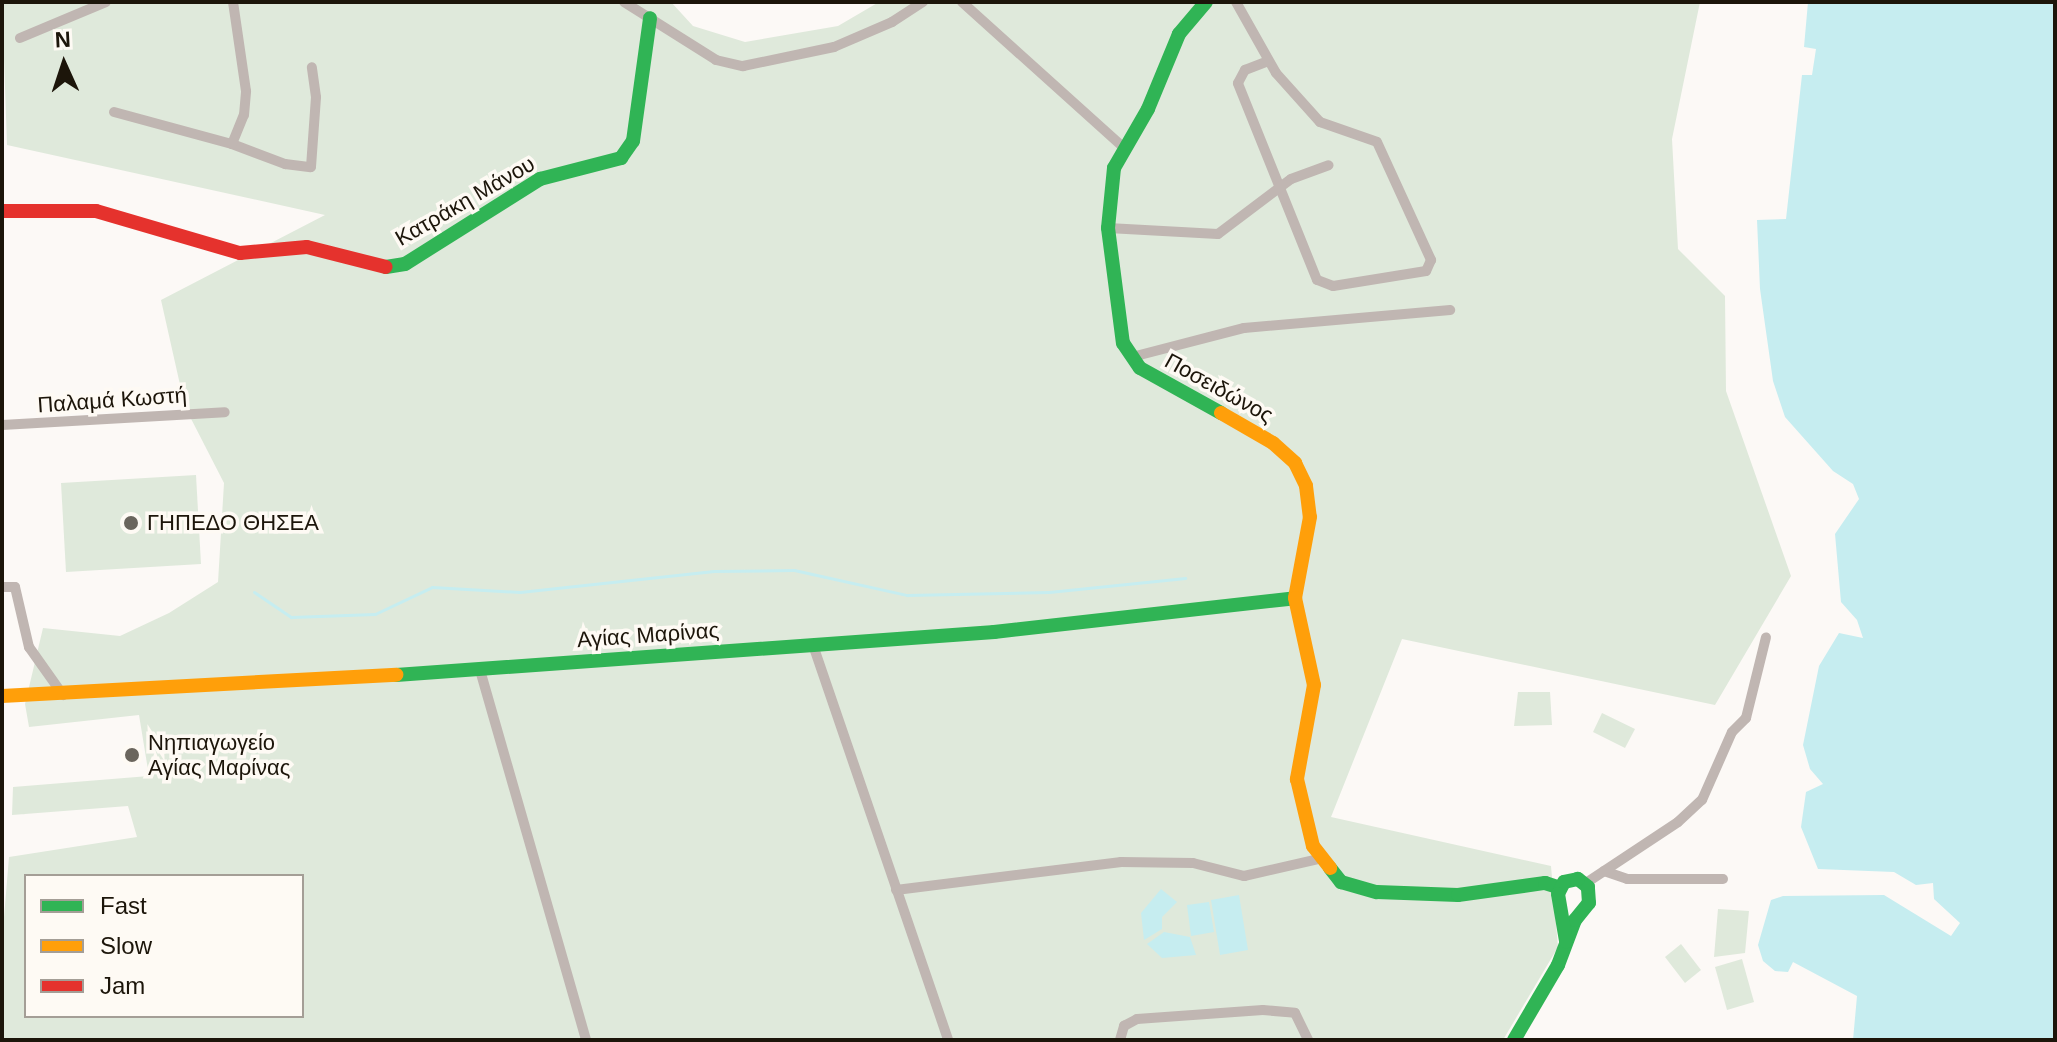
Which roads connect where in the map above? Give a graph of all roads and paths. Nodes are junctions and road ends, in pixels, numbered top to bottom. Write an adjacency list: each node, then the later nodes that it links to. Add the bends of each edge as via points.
1 (106, 2): 9 (street)
2 (233, 2): 13 (street, via 246,91 244,115)
3 (624, 2): 8 (street)
4 (923, 2): 8 (street, via 834,47 743,66 716,60)
5 (962, 2): 14 (street)
6 (1206, 2): 14 (street, Ποσειδώνος, via 1179,34 1148,109)
7 (1236, 2): 10 (street)
8 (650, 18): 17 (street, Κατράκη Μάνου, via 633,141 621,158 540,179 405,264 377,269 317,248 240,253 96,211)
9 (20, 38)
10 (1268, 61): 16 (street, via 1245,70 1238,83); 16 (street, via 1320,122 1377,142 1430,267 1325,285 1312,273)
11 (312, 67): 13 (street, via 316,97 311,167 285,164)
12 (114, 112): 13 (street)
13 (232, 144)
14 (1124, 148): 18 (street, Ποσειδώνος, via 1109,192)
15 (1329, 165): 16 (street)
16 (1280, 187): 18 (street, via 1218,234)
17 (2, 211)
18 (1108, 228): 20 (street, Ποσειδώνος, via 1116,318)
19 (1450, 310): 20 (street, via 1244,328)
20 (1132, 357): 24 (street, Ποσειδώνος, via 1161,384 1240,423 1295,463 1310,508)
21 (225, 412): 22 (street, Παλαμά Κωστή)
22 (2, 425)
23 (2, 587): 28 (street, via 15,587 29,647)
24 (1295, 598): 26 (street, Αγίας Μαρίνας, via 994,632); 30 (street, Ποσειδώνος, via 1314,677 1297,779)
25 (1766, 637): 31 (street, via 1746,718 1732,732 1702,800)
26 (813, 645): 27 (street, Αγίας Μαρίνας); 35 (street)
27 (480, 670): 28 (street, Αγίας Μαρίνας); 39 (street)
28 (63, 695): 29 (street, Αγίας Μαρίνας)
29 (2, 696)
30 (1319, 859): 34 (street, via 1341,882 1377,892 1458,895 1545,883); 35 (street, via 1244,876 1193,863 1121,862)
31 (1604, 871): 32 (street, via 1627,879); 33 (street)
32 (1723, 879)
33 (1586, 883): 34 (street, via 1573,879); 37 (street, via 1591,897)
34 (1560, 888): 36 (street)
35 (896, 890): 40 (street)
36 (1560, 904): 37 (street); 38 (street)
37 (1580, 911): 38 (street)
38 (1566, 941): 43 (street, via 1558,965)
39 (586, 1040)
40 (948, 1040)
41 (1120, 1040): 42 (street, via 1124,1026 1137,1019 1263,1010 1295,1013)
42 (1308, 1040)
43 (1514, 1040)

